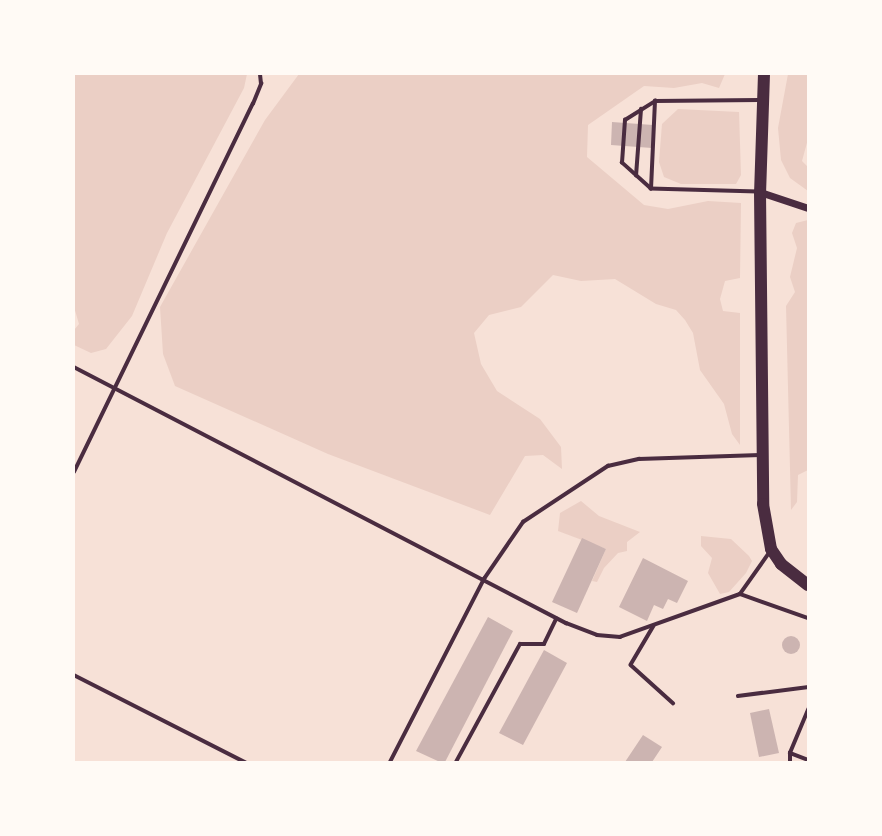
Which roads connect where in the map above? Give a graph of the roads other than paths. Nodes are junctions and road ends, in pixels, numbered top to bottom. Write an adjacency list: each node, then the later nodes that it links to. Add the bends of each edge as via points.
1 (260, 74): 11 (lane, via 253,104)
2 (764, 74): 3 (main road)
3 (761, 100): 4 (lane); 8 (main road)
4 (655, 101): 5 (lane); 7 (lane)
5 (641, 109): 6 (lane); 6 (lane, via 625,120 622,163)
6 (636, 176): 7 (lane)
7 (651, 189): 8 (lane)
8 (760, 192): 9 (street); 12 (main road)
9 (808, 208)
10 (74, 366): 11 (lane)
11 (114, 388): 13 (lane); 15 (lane)
12 (763, 455): 14 (main road, via 763,503); 15 (lane, via 639,459 608,466 523,522)
13 (74, 471)
14 (771, 549): 16 (main road, via 781,564); 17 (lane)
15 (484, 579): 18 (lane); 29 (lane)
16 (808, 585)
17 (740, 594): 19 (lane); 20 (lane)
18 (557, 618): 20 (lane, via 597,635 620,636); 30 (lane, via 544,644 520,644)
19 (808, 618)
20 (654, 626): 24 (lane, via 631,665)
21 (74, 675): 28 (lane)
22 (808, 687): 23 (lane)
23 (738, 696)
24 (673, 703)
25 (808, 710): 26 (lane)
26 (790, 753): 27 (lane); 31 (lane)
27 (808, 760)
28 (245, 762)
29 (390, 762)
30 (456, 762)
31 (790, 762)

